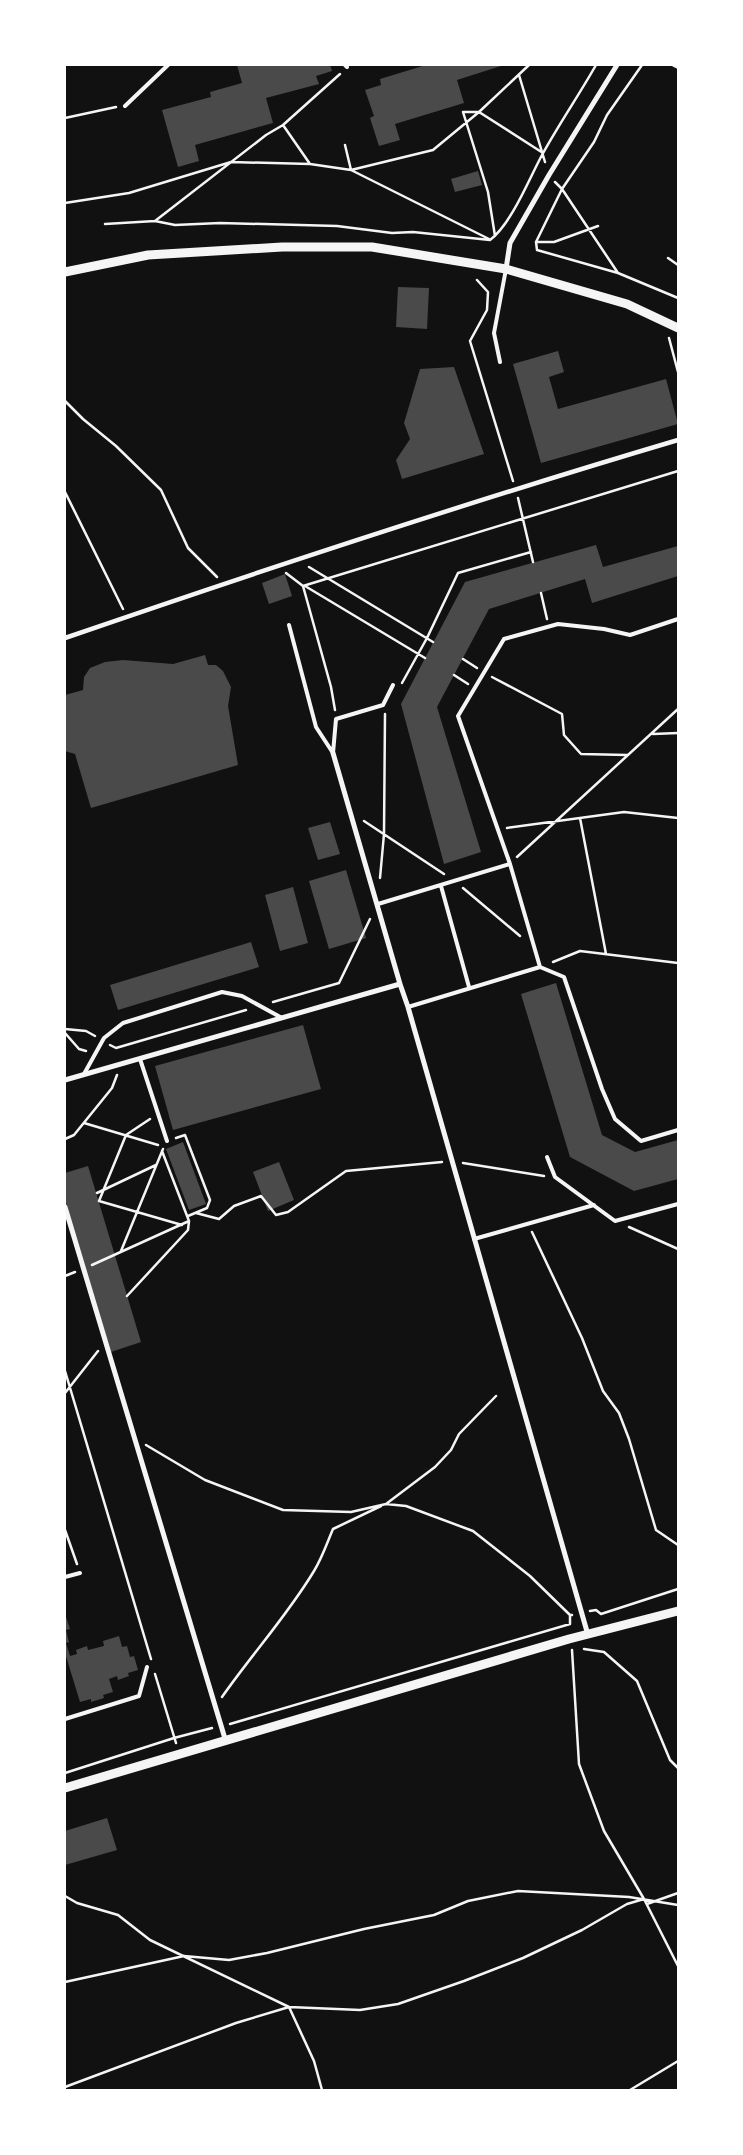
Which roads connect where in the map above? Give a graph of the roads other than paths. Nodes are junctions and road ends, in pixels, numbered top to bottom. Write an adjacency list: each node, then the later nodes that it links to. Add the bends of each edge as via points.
1 (168, 65): 5 (lane)
2 (617, 65): 6 (street, via 510,243)
3 (674, 65): 4 (lane)
4 (678, 67)
5 (125, 106)
6 (506, 269): 7 (street, via 372,247 282,247 148,255); 8 (street, via 627,304); 9 (lane, via 494,333)
7 (65, 272)
8 (678, 328)
9 (500, 362)
10 (678, 440): 13 (street, via 515,488)
11 (678, 619): 16 (lane, via 630,635 558,624 504,639 458,716)
12 (289, 625): 15 (lane, via 316,727)
13 (65, 638)
14 (393, 685): 15 (lane, via 383,705 336,719)
15 (333, 753): 18 (street)
16 (510, 864): 17 (lane); 19 (lane)
17 (441, 886): 18 (lane); 21 (lane)
18 (378, 904): 20 (street)
19 (540, 967): 21 (lane); 27 (lane, via 564,977 615,1119 642,1141)
20 (400, 984): 22 (street); 23 (street)
21 (469, 987): 22 (lane)
22 (408, 1007): 33 (street)
23 (282, 1018): 24 (street); 25 (lane, via 242,996 222,992 123,1024 104,1038)
24 (140, 1059): 25 (street); 28 (lane)
25 (83, 1075): 26 (street)
26 (65, 1080)
27 (678, 1130)
28 (167, 1141)
29 (547, 1157): 31 (lane, via 555,1177)
30 (678, 1204): 31 (lane, via 615,1221)
31 (594, 1205): 33 (lane)
32 (65, 1207): 40 (street)
33 (474, 1239): 37 (street)
34 (80, 1573): 35 (lane)
35 (65, 1577)
36 (678, 1611): 37 (street)
37 (588, 1635): 40 (street)
38 (148, 1667): 39 (lane, via 139,1696)
39 (65, 1719)
40 (226, 1742): 41 (street)
41 (65, 1788)

